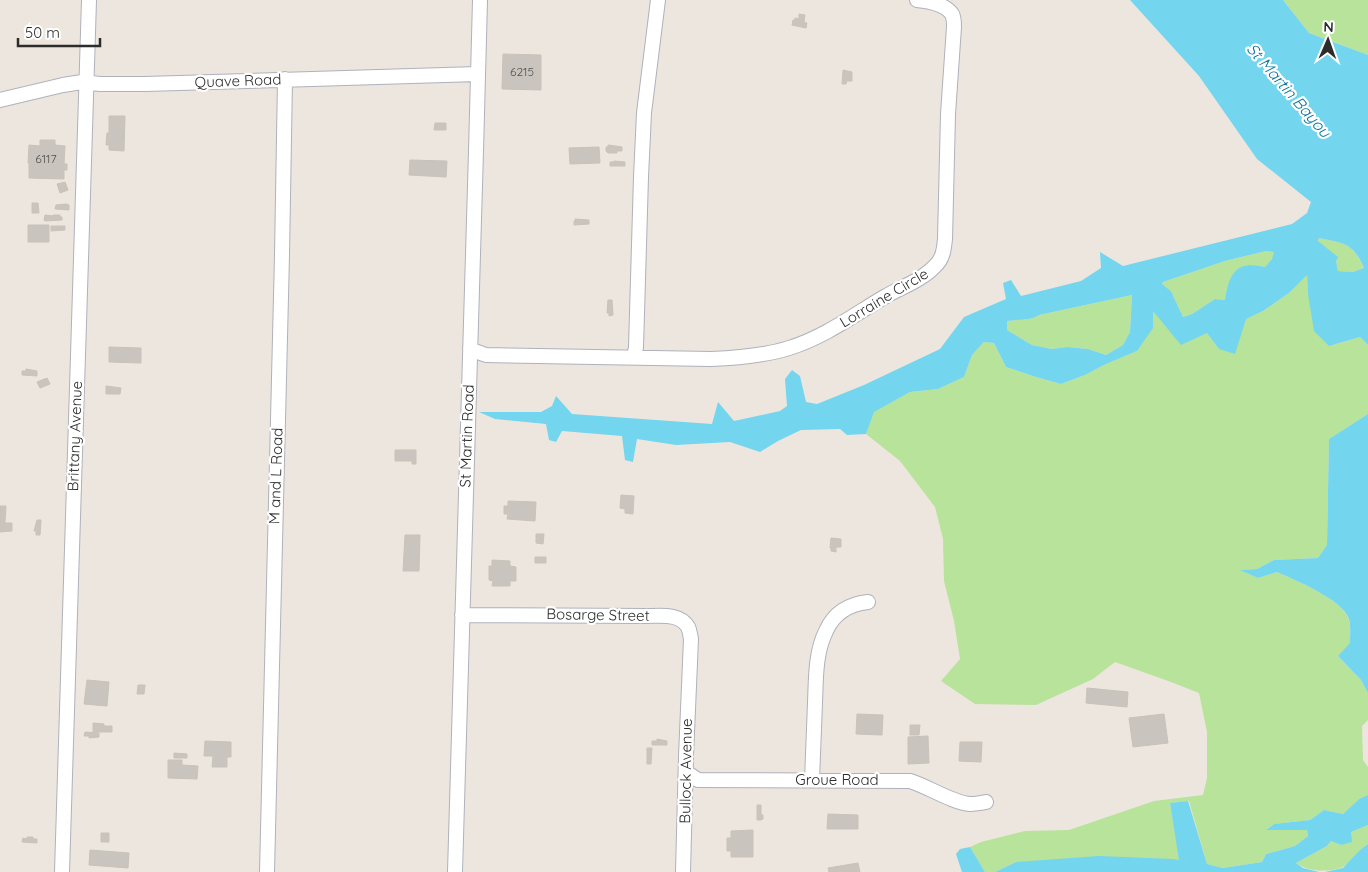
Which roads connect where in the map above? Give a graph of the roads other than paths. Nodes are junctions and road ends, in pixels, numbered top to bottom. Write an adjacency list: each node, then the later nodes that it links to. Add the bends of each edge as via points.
1 (89, 0): 7 (street, Brittany Avenue)
2 (480, 0): 5 (street, St Martin Road)
3 (658, 0): 10 (street, via 644,113)
4 (917, 0): 10 (street, Lorraine Circle, via 941,6 950,12 954,27 945,239 939,262 916,280 851,318 791,348 744,358)
5 (478, 74): 6 (street, Quave Road); 9 (street, St Martin Road)
6 (285, 80): 7 (street, Quave Road, via 145,84); 18 (street, M and L Road)
7 (86, 82): 8 (street, Quave Road); 17 (street, Brittany Avenue)
8 (0, 100)
9 (470, 348): 10 (street, Lorraine Circle, via 486,355); 12 (street, St Martin Road)
10 (634, 357)
11 (868, 602): 15 (street, via 855,603 835,618 826,631 820,650)
12 (462, 615): 13 (street, Bosarge Street, via 677,618 689,628); 19 (street, St Martin Road)
13 (690, 669): 14 (street, Bullock Avenue)
14 (686, 772): 15 (street, Groue Road, via 698,780); 20 (street, Bullock Avenue)
15 (812, 780): 16 (street, Groue Road, via 910,781 960,802)
16 (986, 802)
17 (62, 872)
18 (266, 872)
19 (455, 872)
20 (684, 872)

